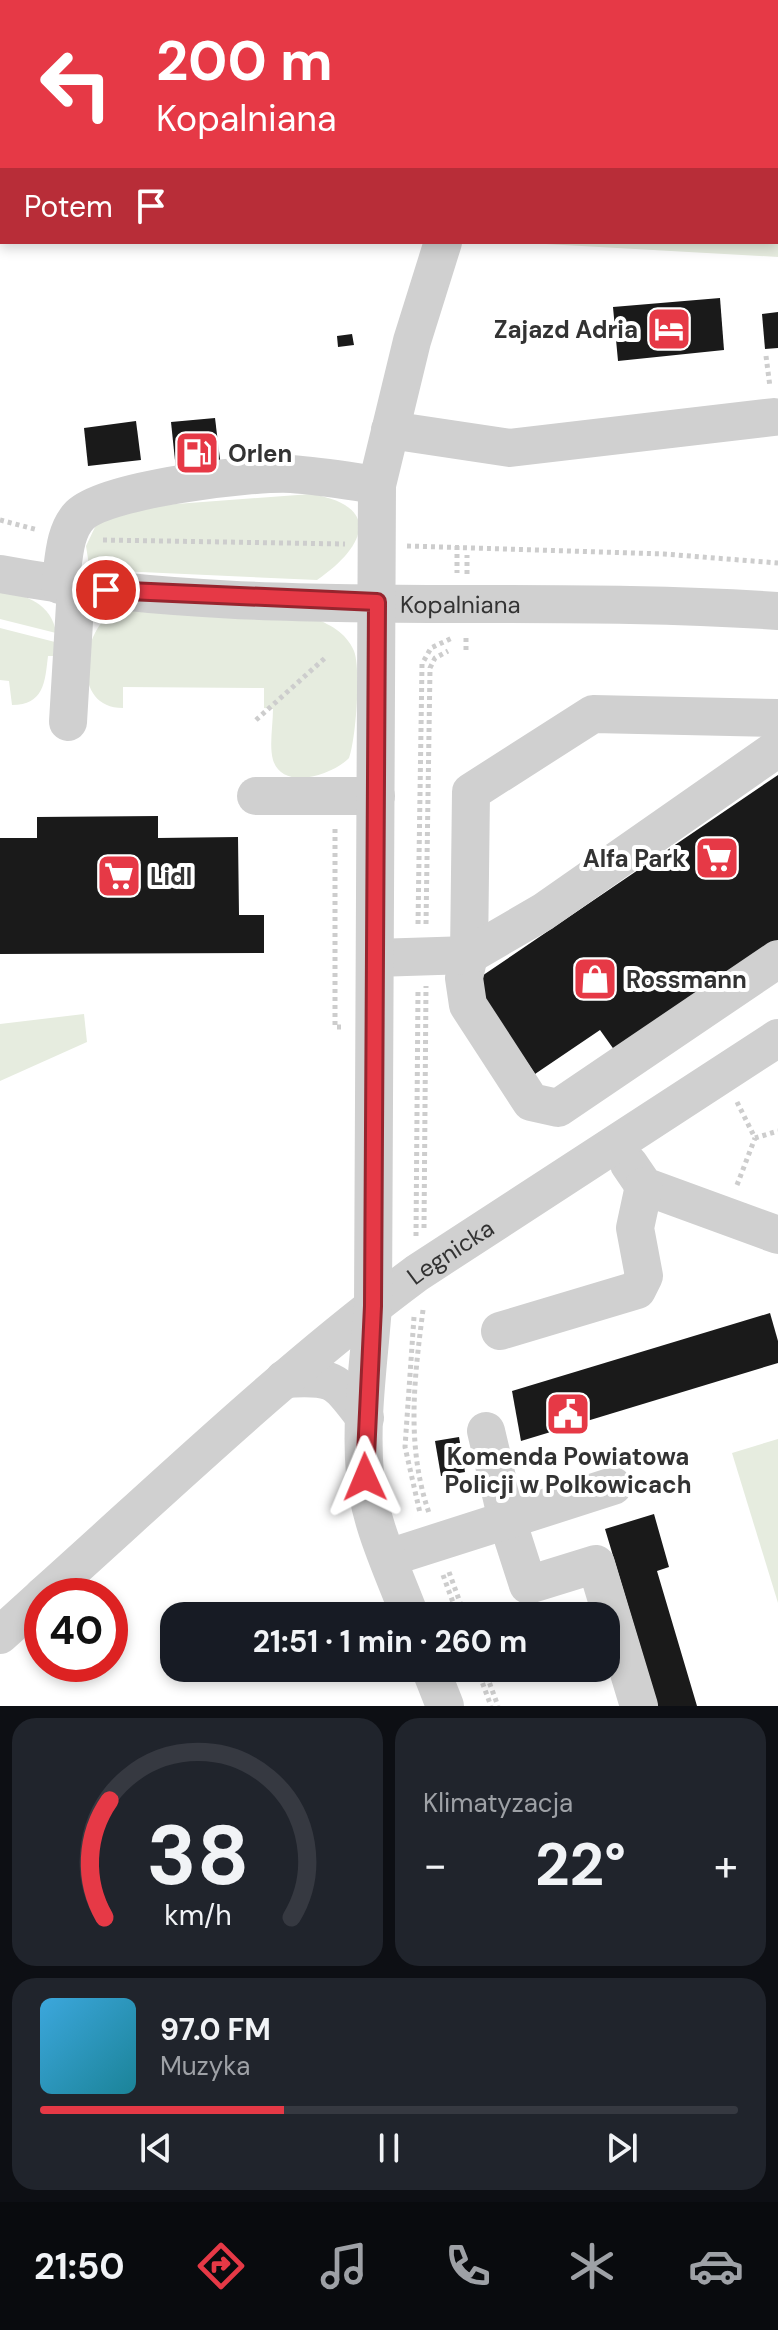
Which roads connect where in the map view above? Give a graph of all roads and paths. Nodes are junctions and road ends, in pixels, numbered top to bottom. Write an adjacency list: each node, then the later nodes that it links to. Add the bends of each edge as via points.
1 (442, 244): 3 (street)
2 (774, 417): 3 (street, via 510,448)
3 (390, 430): 4 (street)
4 (377, 485): 7 (street, via 288,474 164,487 98,504 79,517 68,536); 8 (street)
5 (457, 546): 9 (path)
6 (0, 574): 7 (street, Kopalniana)
7 (68, 587): 8 (street, Kopalniana); 15 (street)
8 (377, 602): 9 (street, Kopalniana); 18 (street)
9 (457, 604): 10 (street, Kopalniana); 20 (path, via 455,635 431,648 422,664)
10 (778, 611)
11 (448, 651): 20 (path, via 430,668)
12 (325, 658): 14 (path)
13 (778, 718): 19 (street, via 593,714 471,792)
14 (256, 720)
15 (68, 722)
16 (778, 748): 19 (street, via 543,912)
17 (256, 796): 18 (street)
18 (376, 796): 21 (street)
19 (469, 955): 20 (street); 22 (street, via 464,978 468,1005 531,1102 558,1108)
20 (422, 957): 21 (street); 31 (path)
21 (375, 958): 32 (street)
22 (778, 959)
23 (778, 1038): 27 (street, Legnicka)
24 (737, 1102): 26 (path)
25 (778, 1131): 26 (path)
26 (755, 1138): 29 (path)
27 (615, 1143): 28 (street); 31 (street, Legnicka)
28 (644, 1186): 29 (street); 33 (street, via 635,1228 644,1276 637,1290)
29 (725, 1216): 30 (street)
30 (778, 1235)
31 (421, 1271): 32 (street, Legnicka); 39 (path, via 405,1447 414,1495)
32 (373, 1306): 34 (street, Legnicka); 35 (street)
33 (500, 1331)
34 (284, 1379): 35 (street, via 322,1376 340,1386); 41 (street, Legnicka)
35 (365, 1418): 40 (street, via 365,1477)
36 (486, 1431): 38 (street)
37 (613, 1486): 38 (street)
38 (507, 1520): 39 (street); 53 (street, via 528,1585 596,1564)
39 (435, 1542): 40 (street); 43 (path); 44 (path)
40 (388, 1558): 42 (street)
41 (64, 1578)
42 (405, 1602)
43 (454, 1602)
44 (459, 1602)
45 (24, 1614): 46 (street, Legnicka)
46 (0, 1635)
47 (436, 1682): 50 (street)
48 (482, 1682): 51 (path)
49 (489, 1682): 52 (path)
50 (445, 1706)
51 (491, 1706)
52 (498, 1706)
53 (639, 1706)

